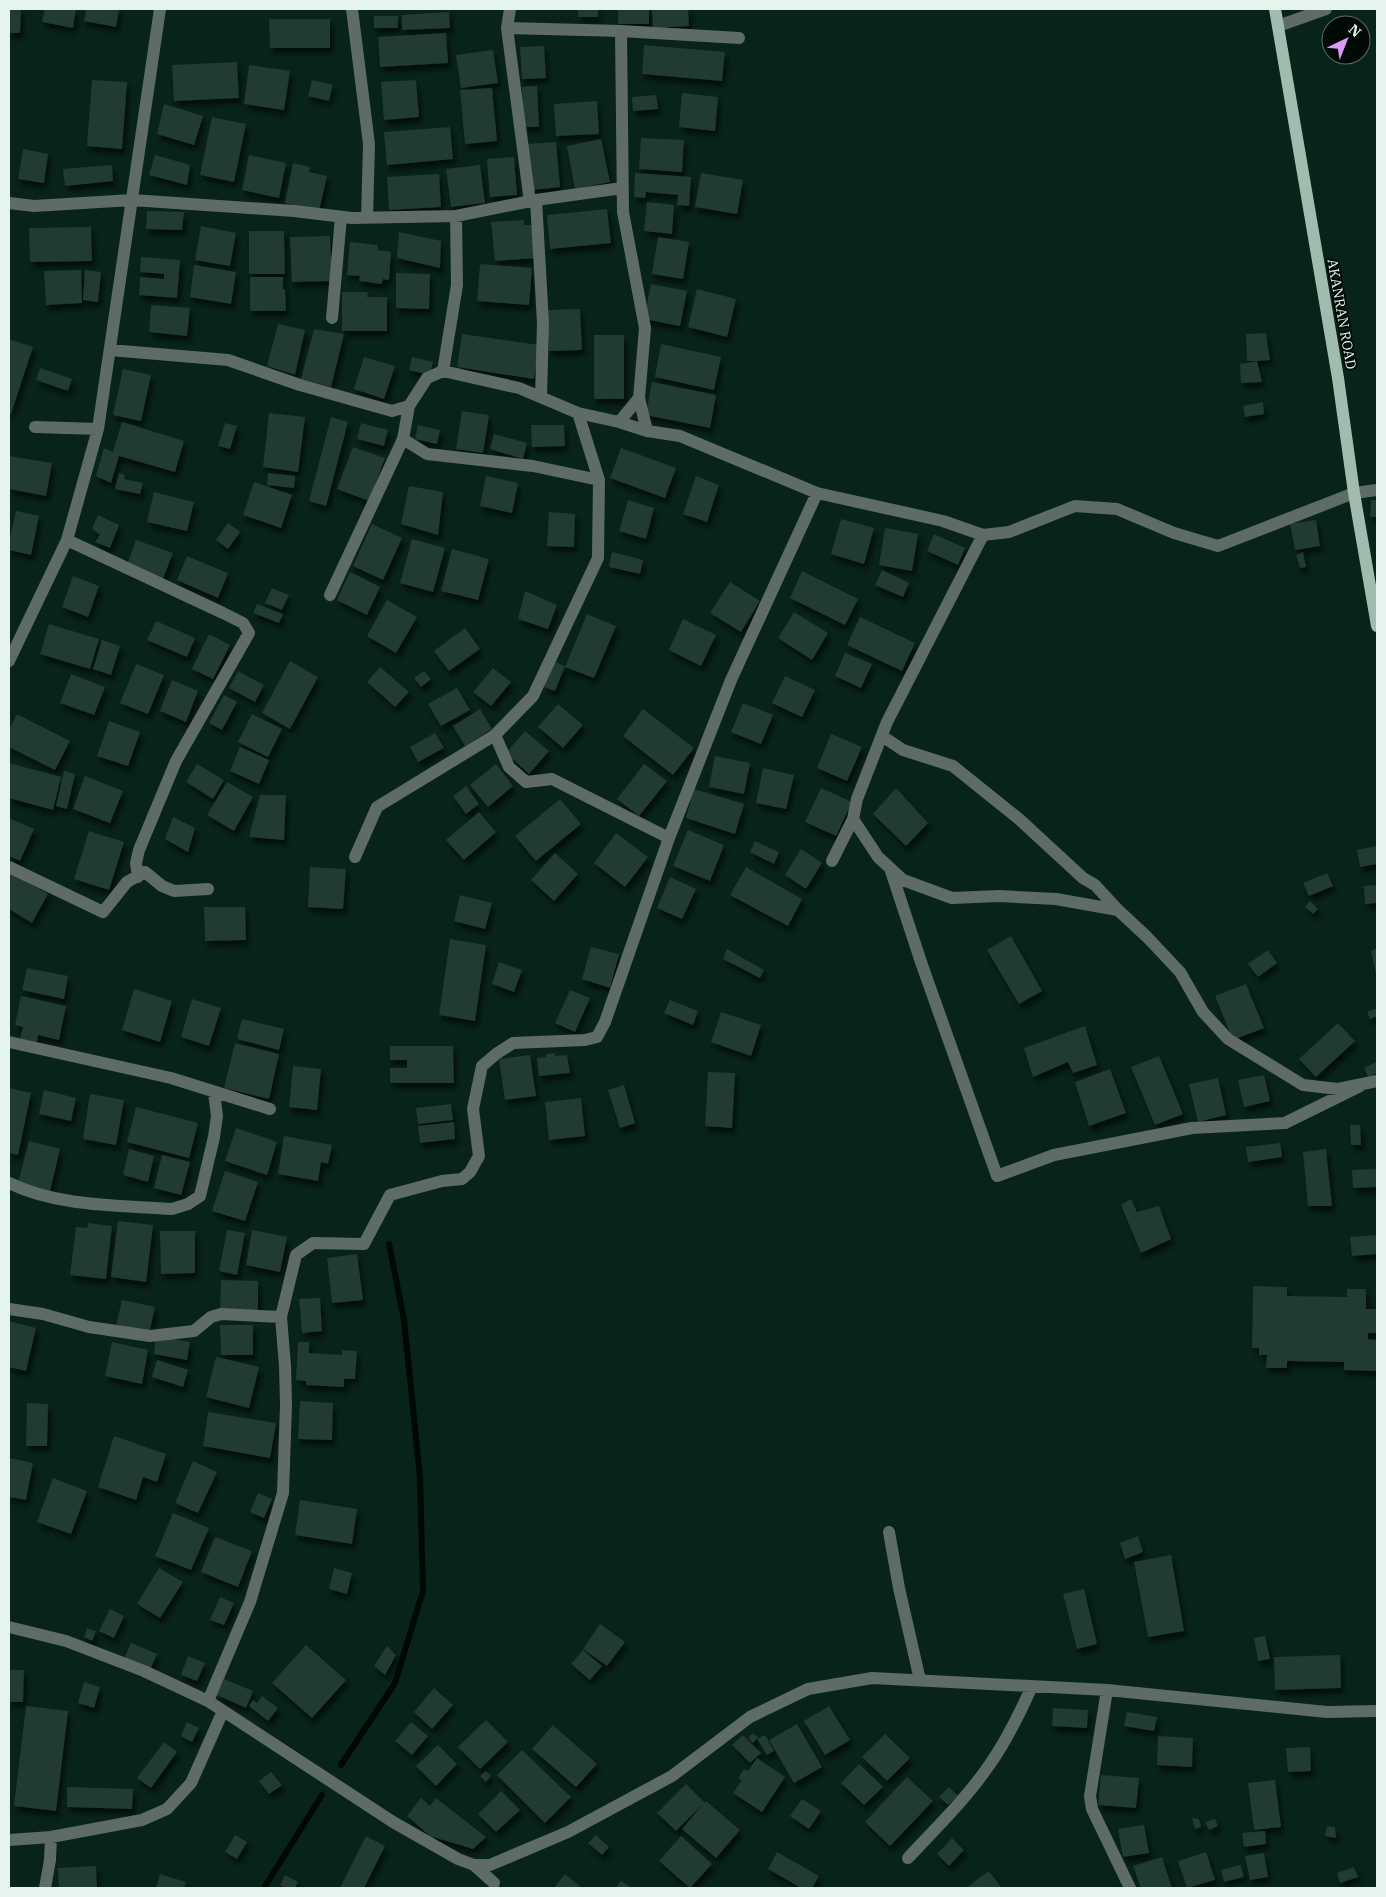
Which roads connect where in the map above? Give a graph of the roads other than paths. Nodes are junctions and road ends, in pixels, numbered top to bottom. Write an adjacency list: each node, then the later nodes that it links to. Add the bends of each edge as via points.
1 (160, 9): 11 (street)
2 (352, 9): 16 (street, via 370,144)
3 (510, 9): 7 (street)
4 (1275, 9): 6 (main road, AKANRAN ROAD)
5 (1326, 9): 6 (street)
6 (1278, 26): 32 (main road, AKANRAN ROAD, via 1338,378)
7 (507, 28): 8 (street); 12 (street)
8 (621, 31): 9 (street); 10 (street)
9 (739, 38)
10 (622, 191): 12 (street, via 615,189); 21 (street, via 645,328)
11 (132, 200): 13 (street, via 34,206); 15 (street); 18 (street)
12 (533, 201): 14 (street); 20 (street, via 544,323)
13 (9, 202)
14 (456, 216): 16 (street); 19 (street, via 457,285)
15 (341, 217): 16 (street); 17 (street)
16 (367, 218)
17 (332, 318)
18 (110, 350): 22 (street, via 228,360 392,411); 26 (street)
19 (443, 371): 20 (street, via 519,388); 22 (street, via 427,378)
20 (541, 397): 23 (street)
21 (639, 398): 24 (street); 27 (street)
22 (409, 406): 28 (street)
23 (578, 413): 24 (street); 29 (street)
24 (619, 422): 27 (street)
25 (35, 426): 26 (street)
26 (98, 429): 34 (street)
27 (647, 431): 31 (street, via 680,436)
28 (403, 439): 29 (street, via 427,454 533,466); 35 (street)
29 (599, 480): 40 (street, via 598,558 534,696)
30 (1377, 490): 32 (street)
31 (817, 493): 33 (street, via 943,521); 43 (street, via 731,680)
32 (1354, 494): 33 (street, via 1218,546 1174,533 1118,509 1075,506 1009,532); 36 (main road, AKANRAN ROAD)
33 (983, 535): 41 (street)
34 (67, 540): 38 (street); 48 (street, via 230,617 243,624 248,633 176,760 139,850 136,863)
35 (330, 595)
36 (1377, 626)
37 (9, 631): 38 (street)
38 (22, 633): 39 (street)
39 (9, 661)
40 (496, 735): 43 (street, via 509,767 526,782 552,779); 44 (street, via 377,807)
41 (882, 736): 42 (street, via 856,799); 50 (street, via 903,750 953,766 1020,819)
42 (853, 819): 45 (street); 47 (street, via 878,857)
43 (669, 838): 58 (street, via 597,1037 513,1043 482,1066 473,1109 479,1156 470,1172 462,1179 390,1195 364,1244 313,1243 296,1255)
44 (354, 857)
45 (832, 861)
46 (9, 866): 48 (street, via 103,912 127,882)
47 (890, 868): 50 (street, via 903,880 952,898 1056,899); 53 (street, via 997,1176 1054,1156 1192,1128 1286,1123)
48 (138, 877): 49 (street, via 146,872 162,886 174,891)
49 (208, 889)
50 (1118, 910): 53 (street, via 1180,972 1203,1012 1228,1039 1303,1085 1338,1089)
51 (9, 1042): 54 (street, via 170,1078)
52 (1377, 1081): 53 (street)
53 (1360, 1086)
54 (214, 1093): 55 (street); 56 (street, via 217,1116 200,1196 188,1204 172,1208 65,1201)
55 (270, 1110)
56 (9, 1183)
57 (9, 1309): 58 (street, via 43,1314 89,1327 150,1336 194,1331 220,1314)
58 (281, 1317): 64 (street, via 286,1366 283,1493 250,1602)
59 (889, 1532): 61 (street)
60 (9, 1627): 64 (street, via 66,1641 144,1671)
61 (920, 1680): 62 (street); 71 (street, via 872,1678 808,1689 750,1717 672,1776 568,1832)
62 (1032, 1686): 63 (street); 69 (street, via 990,1765)
63 (1108, 1690): 66 (street, via 1327,1712); 74 (street, via 1090,1796 1092,1809)
64 (208, 1701): 65 (street)
65 (223, 1711): 67 (street, via 191,1783 167,1809 142,1820); 70 (street, via 393,1822 458,1860)
66 (1377, 1711)
67 (51, 1837): 68 (street); 73 (street)
68 (9, 1840)
69 (908, 1858)
70 (474, 1865): 71 (street); 72 (street)
71 (490, 1865): 72 (street)
72 (495, 1886)
73 (45, 1888)
74 (1130, 1888)

